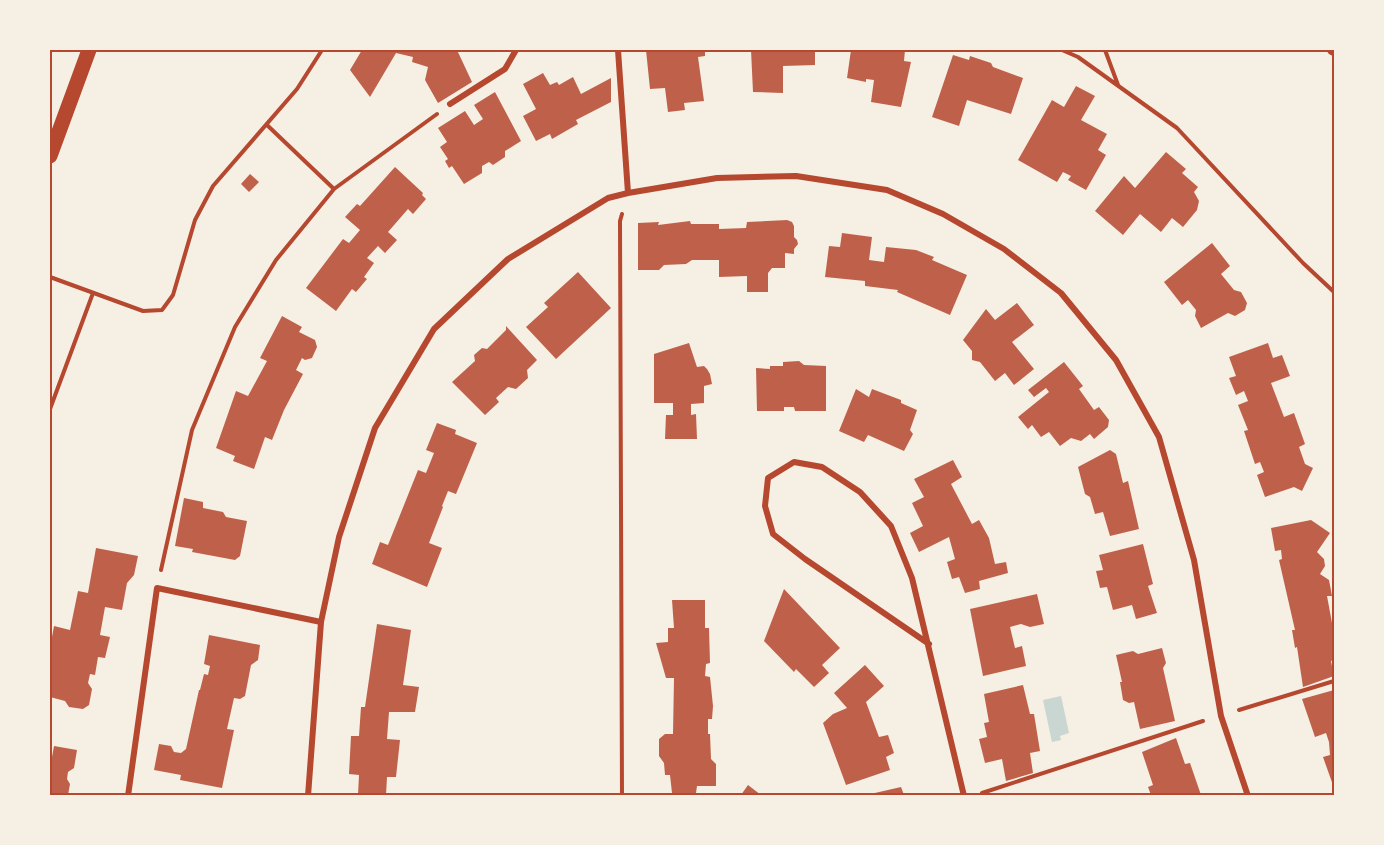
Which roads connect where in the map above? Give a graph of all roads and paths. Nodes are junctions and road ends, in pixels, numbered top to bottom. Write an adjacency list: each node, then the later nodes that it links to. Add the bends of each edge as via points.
1 (89, 50): 10 (main road)
2 (322, 50): 9 (path)
3 (516, 50): 8 (street, via 506,69)
4 (618, 50): 12 (street)
5 (1062, 50): 7 (path)
6 (1105, 50): 7 (path)
7 (1118, 86): 14 (path, via 1176,128)
8 (450, 104): 11 (path)
9 (267, 125): 11 (path); 15 (path, via 213,186 195,220 173,295 162,310 143,311)
10 (50, 156)
11 (334, 189): 17 (path, via 276,260 235,327 192,430)
12 (628, 193): 18 (street, via 608,198 508,259 434,329 375,428 339,537); 21 (street, via 717,178 796,176 887,190 943,214 1004,249 1061,293 1116,360 1158,437 1194,560); 24 (path, via 620,221)
13 (50, 276): 15 (path)
14 (1335, 292)
15 (93, 293): 16 (path)
16 (50, 409)
17 (157, 588): 18 (street); 22 (street)
18 (321, 622): 23 (street)
19 (929, 644): 19 (street, via 912,578 891,526 860,492 822,467 794,462 768,478 765,506 773,534); 25 (street)
20 (1335, 681): 21 (path)
21 (1221, 716): 26 (path); 27 (street)
22 (128, 795)
23 (308, 795)
24 (622, 795)
25 (964, 795)
26 (976, 795)
27 (1248, 795)

